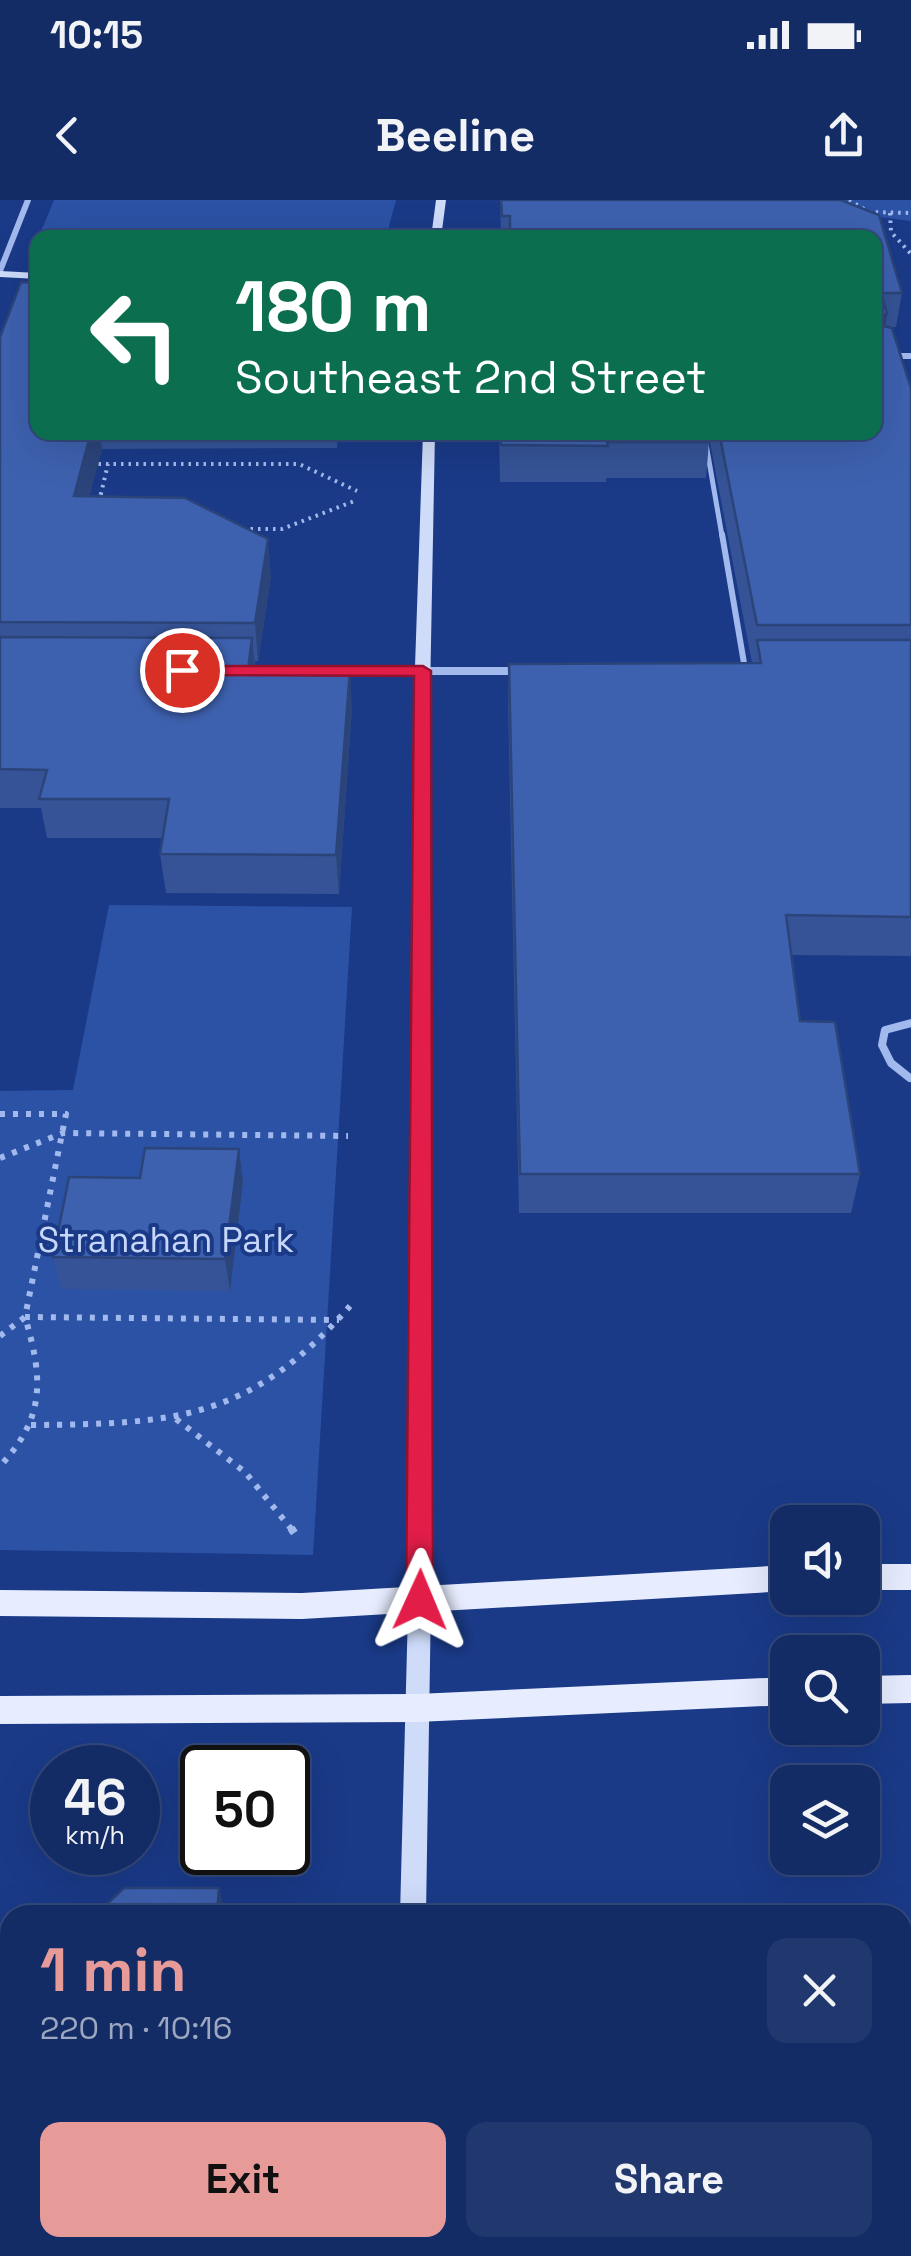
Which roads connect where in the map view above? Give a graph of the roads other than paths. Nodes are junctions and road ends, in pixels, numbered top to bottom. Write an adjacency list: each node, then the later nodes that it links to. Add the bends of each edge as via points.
1 (28, 200): 4 (street)
2 (441, 200): 3 (main road)
3 (437, 230)
4 (0, 272): 5 (main road)
5 (30, 275)
6 (882, 356): 7 (street)
7 (911, 356)
8 (430, 440): 11 (main road)
9 (705, 440): 14 (lane)
10 (332, 671): 11 (street)
11 (423, 671): 12 (street); 21 (main road)
12 (530, 671)
13 (734, 671): 14 (street)
14 (746, 671): 15 (street)
15 (764, 671)
16 (911, 1023): 17 (lane, via 885,1030 880,1040 882,1054)
17 (910, 1078)
18 (880, 1577): 19 (main road)
19 (911, 1577)
20 (770, 1579): 21 (main road)
21 (420, 1600): 22 (main road, via 302,1606); 26 (main road)
22 (0, 1603)
23 (911, 1689): 24 (main road)
24 (880, 1690)
25 (770, 1692): 26 (main road)
26 (418, 1708): 27 (main road); 28 (main road)
27 (0, 1710)
28 (413, 1905)

